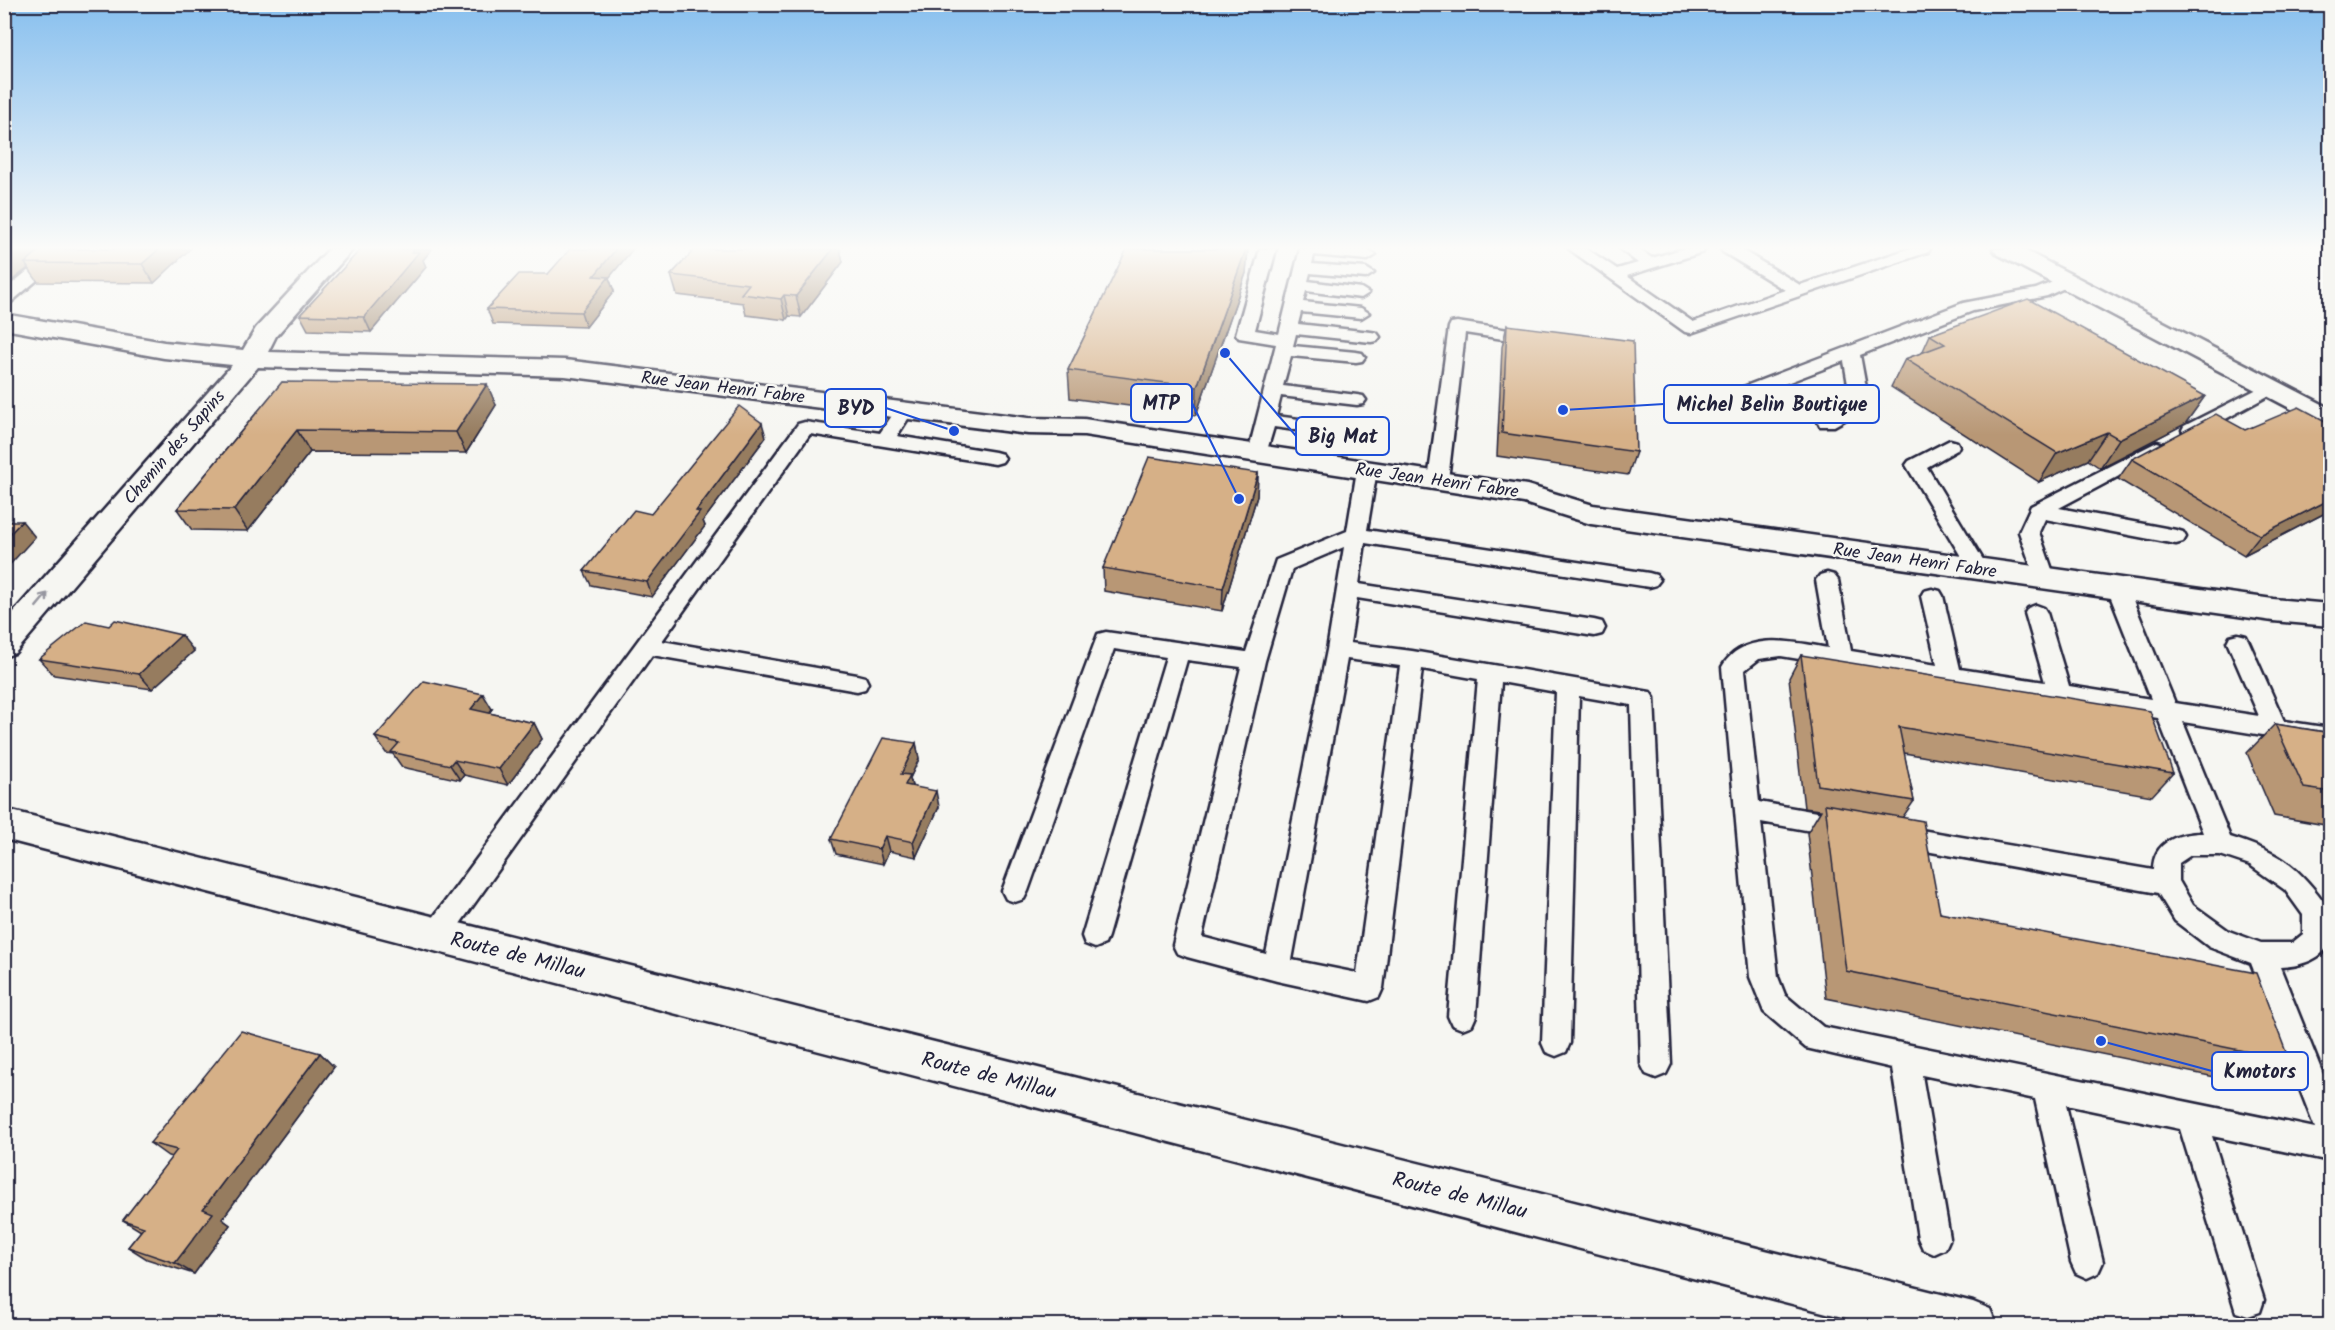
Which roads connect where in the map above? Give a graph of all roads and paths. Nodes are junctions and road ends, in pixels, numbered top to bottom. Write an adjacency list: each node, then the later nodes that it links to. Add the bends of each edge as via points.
1 (285, 311): 16 (street, Chemin des Sapins, via 265,333)
2 (1250, 311): 12 (lane, via 1245,334)
3 (1293, 311): 12 (lane)
4 (1342, 311): 9 (lane)
5 (1667, 311): 6 (lane, via 1691,328)
6 (1740, 311)
7 (1958, 311): 14 (lane)
8 (2125, 311): 17 (street)
9 (1361, 313)
10 (4, 321): 16 (street, Rue Jean Henri Fabre, via 164,350)
11 (1371, 337): 12 (lane)
12 (1286, 339): 15 (lane); 18 (lane)
13 (1552, 341): 31 (lane, via 1457,327)
14 (1851, 352): 19 (lane); 24 (lane, via 1860,404)
15 (1356, 357)
16 (251, 359): 21 (street, Rue Jean Henri Fabre, via 565,368); 46 (street, Chemin des Sapins, one-way to 16)
17 (2271, 387): 22 (street); 32 (lane)
18 (1274, 390): 20 (lane); 23 (lane)
19 (1749, 391)
20 (1357, 400)
21 (904, 411): 26 (lane); 28 (street, Rue Jean Henri Fabre, via 1028,426 1084,427)
22 (2331, 418)
23 (1266, 420): 25 (lane); 28 (lane)
24 (1827, 422)
25 (1352, 432)
26 (885, 440): 29 (lane); 47 (lane, via 805,428)
27 (1950, 446): 35 (lane, via 1916,465)
28 (1258, 453): 30 (street, Rue Jean Henri Fabre)
29 (995, 458)
30 (1366, 470): 31 (street, Rue Jean Henri Fabre); 33 (lane)
31 (1438, 480): 35 (street, Rue Jean Henri Fabre, via 1527,494 1591,514)
32 (2038, 511): 34 (lane); 36 (lane, via 2029,532)
33 (1355, 534): 37 (lane); 40 (lane); 52 (lane, via 1283,565)
34 (2176, 537)
35 (1978, 568): 36 (street, Rue Jean Henri Fabre)
36 (2044, 578): 39 (street, Rue Jean Henri Fabre)
37 (1649, 580)
38 (1827, 580): 50 (lane)
39 (2118, 588): 43 (street, Rue Jean Henri Fabre); 58 (lane)
40 (1347, 589): 44 (lane); 49 (lane)
41 (1932, 596): 54 (lane)
42 (2036, 613): 57 (lane)
43 (2331, 615)
44 (1594, 628)
45 (2238, 642): 59 (lane)
46 (4, 645)
47 (646, 646): 55 (lane); 67 (lane)
48 (1179, 650): 52 (lane); 65 (lane, via 1106,640); 68 (lane)
49 (1338, 650): 51 (lane); 70 (lane)
50 (1841, 657): 54 (lane); 61 (lane, via 1781,648 1753,652 1733,667)
51 (1412, 659): 53 (lane); 70 (lane, via 1369,988)
52 (1254, 661): 70 (lane, via 1187,945)
53 (1490, 672): 56 (lane); 71 (lane)
54 (1950, 674): 57 (lane)
55 (857, 683)
56 (1568, 686): 72 (lane); 74 (lane, via 1642,698)
57 (2059, 692): 58 (lane)
58 (2167, 709): 59 (lane); 63 (lane)
59 (2275, 727): 60 (lane)
60 (2331, 737)
61 (1748, 810): 64 (lane); 73 (lane, via 1764,977 1774,1003 1816,1039)
62 (4, 824): 67 (street, Route de Millau)
63 (2220, 844): 64 (lane, via 2186,844 2166,858); 66 (lane, via 2259,857 2294,882)
64 (2166, 883): 69 (lane, via 2184,913 2219,939)
65 (1015, 891)
66 (2323, 914): 69 (lane, via 2317,939 2297,955)
67 (437, 934): 82 (street, Route de Millau)
68 (1095, 936)
69 (2261, 955): 77 (lane)
70 (1277, 969)
71 (1462, 1016)
72 (1557, 1043)
73 (1905, 1058): 75 (lane); 79 (lane)
74 (1656, 1064)
75 (2047, 1087): 76 (lane); 80 (lane)
76 (2191, 1117): 78 (lane); 81 (lane)
77 (2331, 1128)
78 (2331, 1146)
79 (1934, 1238)
80 (2087, 1262)
81 (2248, 1300)
82 (1973, 1326)

